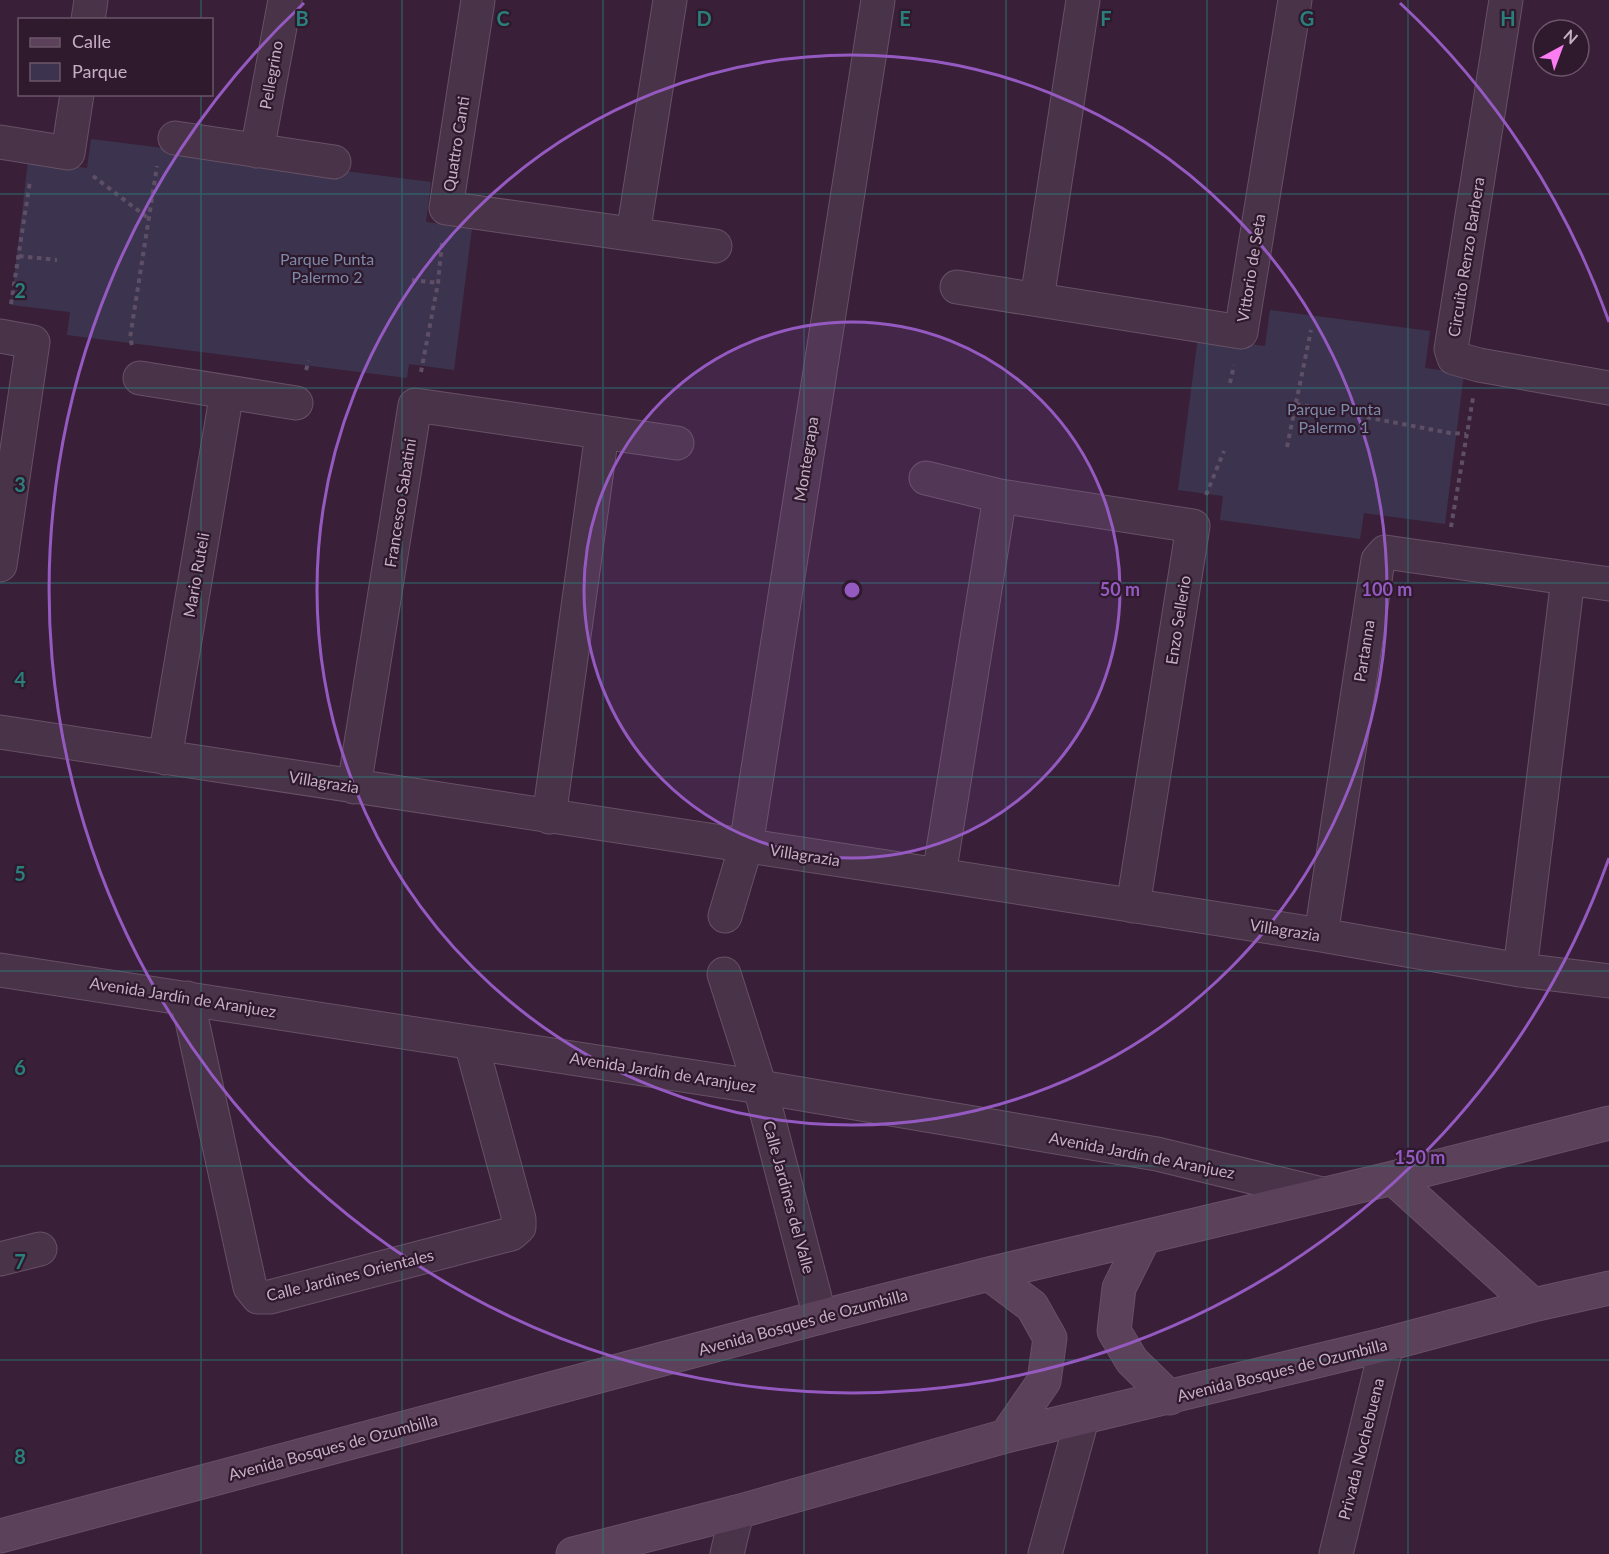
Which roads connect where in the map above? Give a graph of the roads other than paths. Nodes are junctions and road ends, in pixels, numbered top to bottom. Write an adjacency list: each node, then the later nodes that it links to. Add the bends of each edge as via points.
1 (91, 0): 9 (street)
2 (285, 0): 13 (street, Pellegrino)
3 (478, 0): 15 (street, Quattro Canti, via 446,208)
4 (669, 0): 15 (street)
5 (878, 0): 35 (street, Montegrapa)
6 (1083, 0): 18 (street)
7 (1295, 0): 18 (street, Vittorio de Seta, via 1241,332)
8 (1506, 0): 21 (street, Circuito Renzo Barbera, via 1451,349 1454,358 1479,365)
9 (88, 18)
10 (77, 96): 12 (street, via 68,153)
11 (175, 138): 13 (street)
12 (0, 142)
13 (257, 151): 14 (street)
14 (334, 162)
15 (633, 234): 16 (street, Quattro Canti)
16 (715, 246)
17 (957, 287): 18 (street, Vittorio de Seta)
18 (1037, 299)
19 (3, 337): 28 (street, via 33,342)
20 (140, 378): 22 (street)
21 (1609, 388)
22 (227, 392): 23 (street); 32 (street, Mario Ruteli)
23 (296, 403)
24 (602, 433): 25 (street); 33 (street, Francesco Sabatini, via 415,405); 34 (street)
25 (677, 443)
26 (926, 478): 27 (street)
27 (1000, 496): 36 (street); 37 (street, Enzo Sellerio, via 1193,526)
28 (0, 565)
29 (1568, 579): 30 (street, Partanna); 39 (street, Partanna, via 1384,552 1378,560); 41 (street)
30 (1609, 584)
31 (0, 732): 32 (street, Villagrazia)
32 (165, 758): 33 (street, Villagrazia)
33 (354, 787): 34 (street, Villagrazia)
34 (549, 817): 35 (street, Villagrazia)
35 (746, 846): 36 (street, Villagrazia); 38 (street, Montegrapa)
36 (939, 875): 37 (street, Villagrazia)
37 (1133, 906): 39 (street, Villagrazia)
38 (725, 916)
39 (1321, 935): 41 (street, Villagrazia)
40 (0, 970): 44 (street, Avenida Jardín de Aranjuez)
41 (1520, 970): 43 (street, Villagrazia)
42 (724, 974): 46 (street, Calle Jardines del Valle)
43 (1609, 981)
44 (187, 998): 45 (street, Avenida Jardín de Aranjuez); 45 (street, Calle Jardines Orientales, via 250,1287 258,1297 511,1234 519,1227)
45 (471, 1043): 46 (street, Avenida Jardín de Aranjuez)
46 (760, 1087): 49 (street, Avenida Jardín de Aranjuez, via 1157,1155); 56 (street, Calle Jardines del Valle)
47 (1609, 1123): 48 (main road, Avenida Bosques de Ozumbilla)
48 (1393, 1178): 49 (main road, Avenida Bosques de Ozumbilla); 55 (main road)
49 (1322, 1194): 50 (main road, Avenida Bosques de Ozumbilla)
50 (1143, 1238): 53 (main road, Avenida Bosques de Ozumbilla); 58 (main road, via 1119,1288 1114,1332 1132,1361)
51 (40, 1249): 52 (street)
52 (0, 1259)
53 (989, 1274): 56 (main road, Avenida Bosques de Ozumbilla); 60 (main road, via 1032,1306 1050,1338 1044,1381)
54 (1609, 1288): 55 (main road, Avenida Bosques de Ozumbilla)
55 (1533, 1305): 57 (main road, Avenida Bosques de Ozumbilla)
56 (820, 1317): 62 (main road, Avenida Bosques de Ozumbilla)
57 (1387, 1344): 58 (main road, Avenida Bosques de Ozumbilla); 66 (street, Privada Nochebuena)
58 (1170, 1398): 59 (main road, Avenida Bosques de Ozumbilla)
59 (1082, 1419): 60 (main road, Avenida Bosques de Ozumbilla); 65 (street)
60 (1006, 1436): 61 (main road, Avenida Bosques de Ozumbilla)
61 (737, 1512): 63 (main road, Avenida Bosques de Ozumbilla); 64 (street)
62 (0, 1536)
63 (573, 1554)
64 (727, 1554)
65 (1045, 1554)
66 (1336, 1554)

